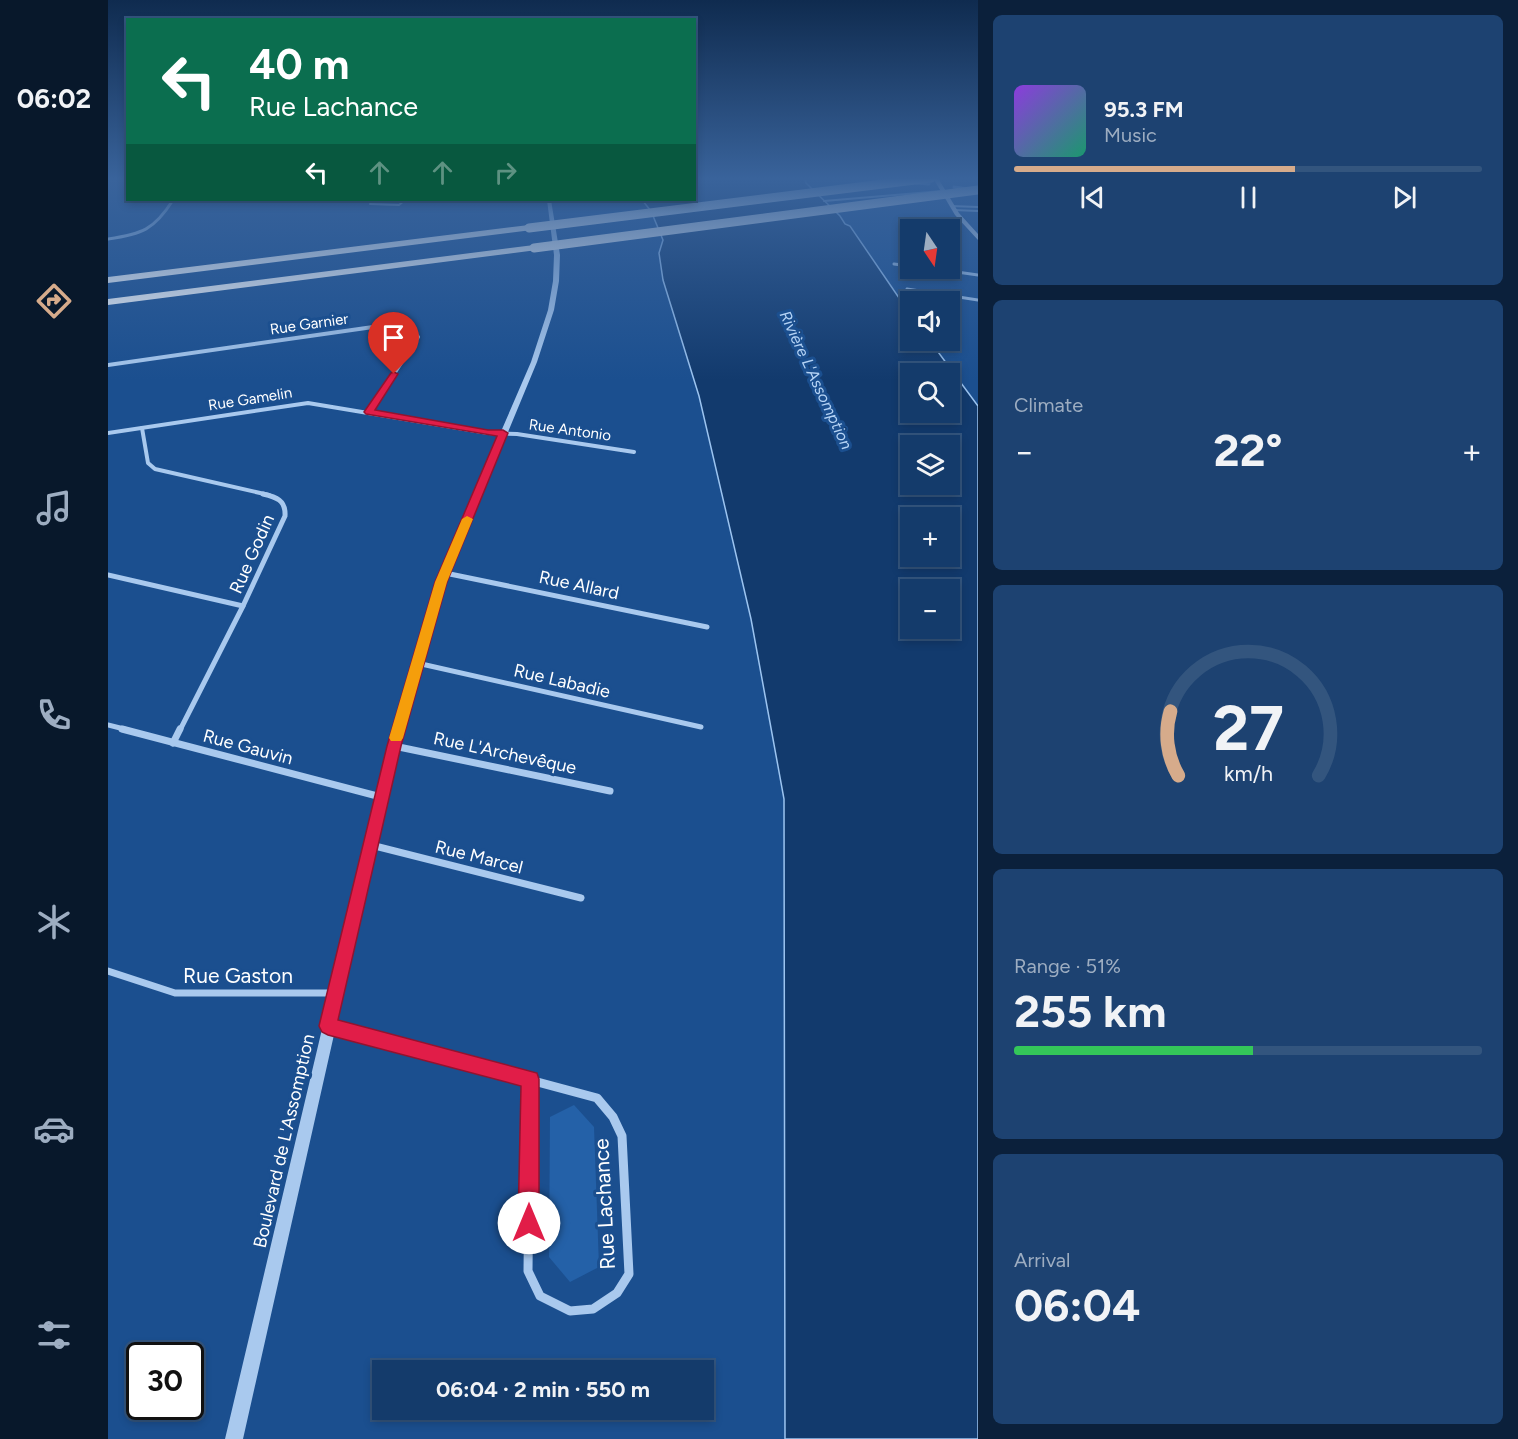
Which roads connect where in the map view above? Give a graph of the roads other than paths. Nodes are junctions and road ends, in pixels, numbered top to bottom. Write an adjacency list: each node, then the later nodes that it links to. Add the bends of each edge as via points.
1 (382, 245): 4 (highway, bridge)
2 (556, 245): 13 (highway, bridge)
3 (556, 245): 18 (street, Boulevard de L'Assomption, via 552,304 542,342)
4 (298, 255): 8 (highway); 10 (highway)
5 (894, 264): 6 (street)
6 (900, 265)
7 (960, 272): 9 (street)
8 (108, 275)
9 (978, 275)
10 (108, 280)
11 (908, 289): 12 (street)
12 (978, 300)
13 (108, 303)
14 (108, 364): 15 (street, Rue Garnier, via 387,325 413,328 418,337)
15 (369, 412): 16 (street, Rue Gamelin, via 295,404); 18 (street, Rue Gamelin)
16 (142, 428): 17 (street, Rue Gamelin); 22 (street, Rue Godin, via 148,463 155,469 276,497 284,503 285,516)
17 (108, 433)
18 (503, 433): 19 (street, Rue Antonio); 20 (street, Boulevard de L'Assomption)
19 (634, 452)
20 (445, 573): 23 (street, Rue Allard); 24 (street, Boulevard de L'Assomption)
21 (108, 575): 22 (street)
22 (243, 606): 27 (street, Rue Godin)
23 (707, 627)
24 (417, 663): 26 (street, Rue Labadie); 28 (street, Boulevard de L'Assomption)
25 (108, 725): 27 (street, Rue Gauvin)
26 (701, 727)
27 (173, 743): 30 (street, Rue Gauvin)
28 (394, 746): 29 (street, Rue L'Archevêque); 30 (street, Boulevard de L'Assomption)
29 (610, 790)
30 (381, 797): 31 (street, Boulevard de L'Assomption)
31 (370, 845): 32 (street, Rue Marcel); 34 (street, Boulevard de L'Assomption)
32 (581, 898)
33 (108, 971): 34 (street, Rue Gaston, via 176,993)
34 (336, 993): 35 (street, Boulevard de L'Assomption)
35 (328, 1026): 36 (street, Rue Lachance); 37 (street, Boulevard de L'Assomption)
36 (530, 1079): 36 (street, Rue Lachance, via 597,1098 622,1136 629,1274 617,1293 593,1309 570,1311 540,1296 528,1271)
37 (234, 1439)

